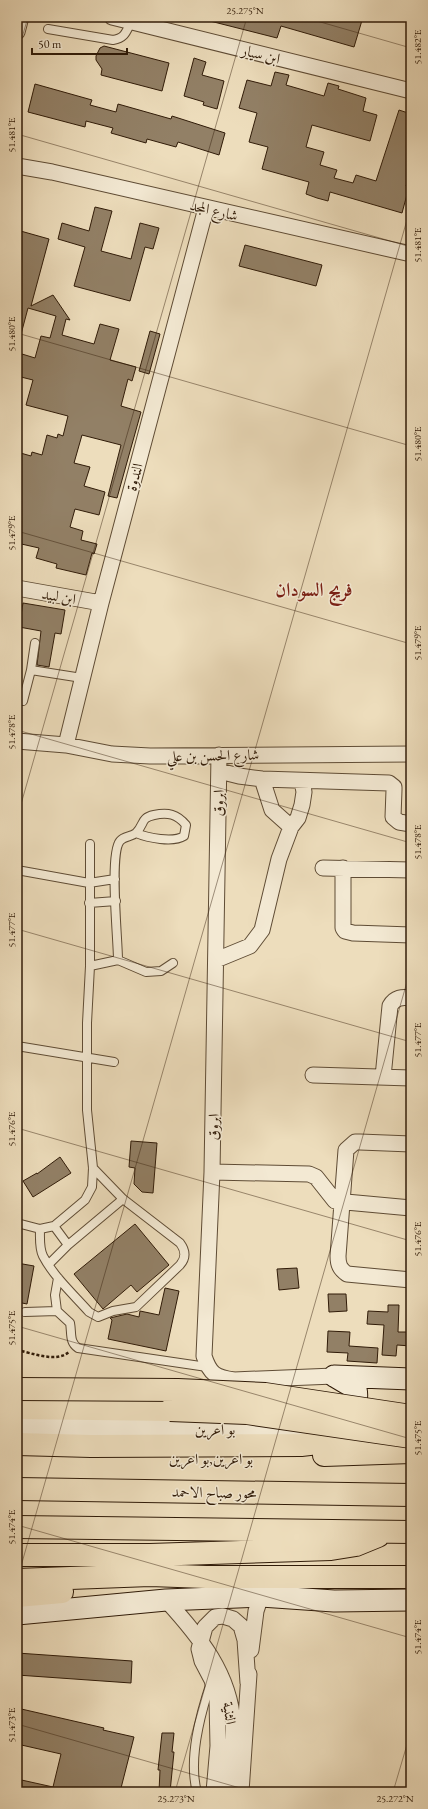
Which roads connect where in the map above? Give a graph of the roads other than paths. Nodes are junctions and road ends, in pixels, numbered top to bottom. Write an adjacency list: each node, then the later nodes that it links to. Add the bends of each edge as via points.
1 (21, 17): 5 (street)
2 (112, 17): 3 (street, ابن سيار)
3 (131, 22): 4 (lane, via 125,36 113,40); 6 (street, ابن سيار)
4 (48, 29)
5 (17, 32)
6 (411, 91)
7 (17, 166): 8 (street, شارع المجد)
8 (206, 208): 9 (street, شارع المجد); 11 (street, الندوة)
9 (411, 254)
10 (17, 588): 11 (street, ابن لبيد)
11 (101, 603): 14 (street, الندوة)
12 (35, 642): 13 (lane)
13 (31, 670): 14 (lane); 15 (lane)
14 (82, 678): 17 (street, الندوة)
15 (24, 701)
16 (17, 741): 17 (street, شارع الحسن بن علي)
17 (66, 745): 19 (street, شارع الحسن بن علي, via 112,754)
18 (411, 754): 19 (street, شارع الحسن بن علي)
19 (219, 755): 20 (street, ابروق)
20 (219, 770): 21 (street); 37 (street, ابروق)
21 (262, 779): 22 (street); 24 (street, via 272,810)
22 (302, 781): 23 (street, via 389,783 394,787 394,817 399,822); 24 (street, via 302,805 298,818)
23 (411, 824)
24 (291, 827): 37 (street, via 279,859 262,930 250,946)
25 (136, 833): 25 (lane, via 145,817 160,813 172,814 186,825 184,836 179,839); 31 (lane, via 121,840 117,846)
26 (90, 844): 32 (lane)
27 (323, 868): 28 (street)
28 (343, 868): 30 (street); 35 (street, via 345,931)
29 (17, 870): 32 (lane)
30 (411, 870)
31 (115, 879): 32 (lane); 33 (lane)
32 (89, 883): 34 (lane)
33 (116, 901): 34 (lane); 36 (lane)
34 (89, 903): 39 (lane)
35 (411, 935)
36 (118, 960): 38 (lane, via 146,972 161,971); 39 (lane)
37 (216, 960): 49 (street, ابروق)
38 (173, 963)
39 (90, 966): 42 (lane)
40 (411, 998): 45 (street, via 400,997 390,1006)
41 (17, 1046): 42 (lane)
42 (88, 1058): 43 (lane); 48 (lane, via 87,1110)
43 (114, 1062)
44 (313, 1075): 45 (street)
45 (383, 1077): 46 (street)
46 (411, 1078)
47 (411, 1144): 51 (street, via 360,1142 349,1145 344,1156)
48 (93, 1168): 50 (lane); 54 (lane, via 92,1187 85,1200)
49 (212, 1172): 51 (street, via 309,1174 316,1177 335,1201); 62 (street, ابروق, via 203,1344)
50 (123, 1200): 56 (lane); 58 (lane, via 180,1243 184,1257 180,1265 136,1307 115,1310 98,1317 89,1312)
51 (342, 1202): 52 (street); 59 (street, via 338,1256 341,1270 353,1275)
52 (411, 1208)
53 (17, 1223): 55 (lane)
54 (54, 1226): 55 (lane); 56 (lane)
55 (40, 1229): 57 (lane, via 40,1245)
56 (68, 1245): 57 (lane)
57 (49, 1264): 58 (lane)
58 (58, 1278): 60 (lane, via 55,1295)
59 (411, 1280)
60 (57, 1311): 61 (lane); 62 (lane, via 70,1323 71,1338 75,1346 82,1350)
61 (25, 1312)
62 (207, 1368): 63 (street, via 222,1378 234,1380)
63 (334, 1376): 64 (main road); 69 (main road, via 356,1389 358,1397 352,1411)
64 (411, 1379)
65 (17, 1389): 68 (highway, bridge, via 170,1390 265,1394)
66 (17, 1408): 73 (highway, bridge, via 247,1413)
67 (411, 1411): 69 (main road, بو اعرين)
68 (411, 1416)
69 (341, 1423): 70 (main road, بو اعرين, via 213,1429)
70 (17, 1426)
71 (411, 1431): 72 (highway, via 301,1445)
72 (17, 1444)
73 (409, 1447): 74 (highway, بو اعرين,بو اعرين, via 224,1459)
74 (17, 1456)
75 (17, 1489): 76 (highway, محور صباح الاحمد)
76 (411, 1495)
77 (17, 1527): 78 (highway)
78 (387, 1531): 79 (highway); 80 (highway, via 356,1545 331,1549 150,1555)
79 (411, 1532)
80 (17, 1555)
81 (206, 1577): 82 (highway); 83 (highway, via 150,1575); 84 (highway)
82 (411, 1577)
83 (17, 1580)
84 (17, 1596)
85 (261, 1596): 86 (main road); 87 (main road, via 334,1601); 91 (street, الثنية, via 252,1634)
86 (166, 1600): 88 (main road); 89 (street, الثنية)
87 (411, 1600)
88 (17, 1614)
89 (200, 1640): 90 (street, الثنية, via 200,1655); 91 (street, الثنية, via 205,1627 215,1617 233,1619 241,1626 245,1640); 94 (street, الثنية, via 222,1676 230,1706 233,1724)
90 (212, 1680): 92 (lane, via 199,1717 194,1781); 93 (street, الثنية, via 218,1715)
91 (248, 1683): 95 (street, الثنية)
92 (197, 1792)
93 (214, 1792)
94 (228, 1792)
95 (241, 1792)

